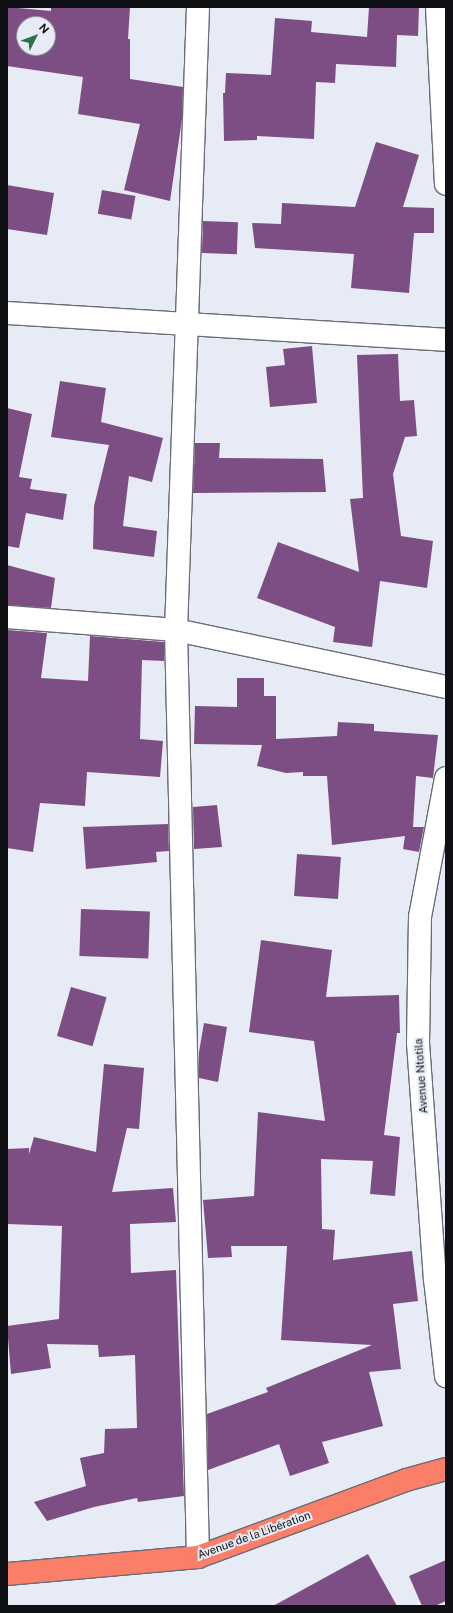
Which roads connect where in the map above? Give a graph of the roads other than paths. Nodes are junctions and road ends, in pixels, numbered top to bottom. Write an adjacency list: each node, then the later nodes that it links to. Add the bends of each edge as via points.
1 (198, 7): 5 (street)
2 (437, 7): 3 (street)
3 (446, 184)
4 (7, 313): 5 (street)
5 (187, 325): 6 (street); 8 (street)
6 (446, 340)
7 (7, 617): 8 (street)
8 (176, 630): 9 (street); 13 (street)
9 (446, 687)
10 (446, 778): 11 (street, Avenue Ntotila, via 420,917 418,1043 435,1279)
11 (446, 1376)
12 (446, 1469): 13 (highway, Avenue de la Libération, via 406,1480)
13 (198, 1557): 14 (highway, Avenue de la Libération)
14 (7, 1574)

